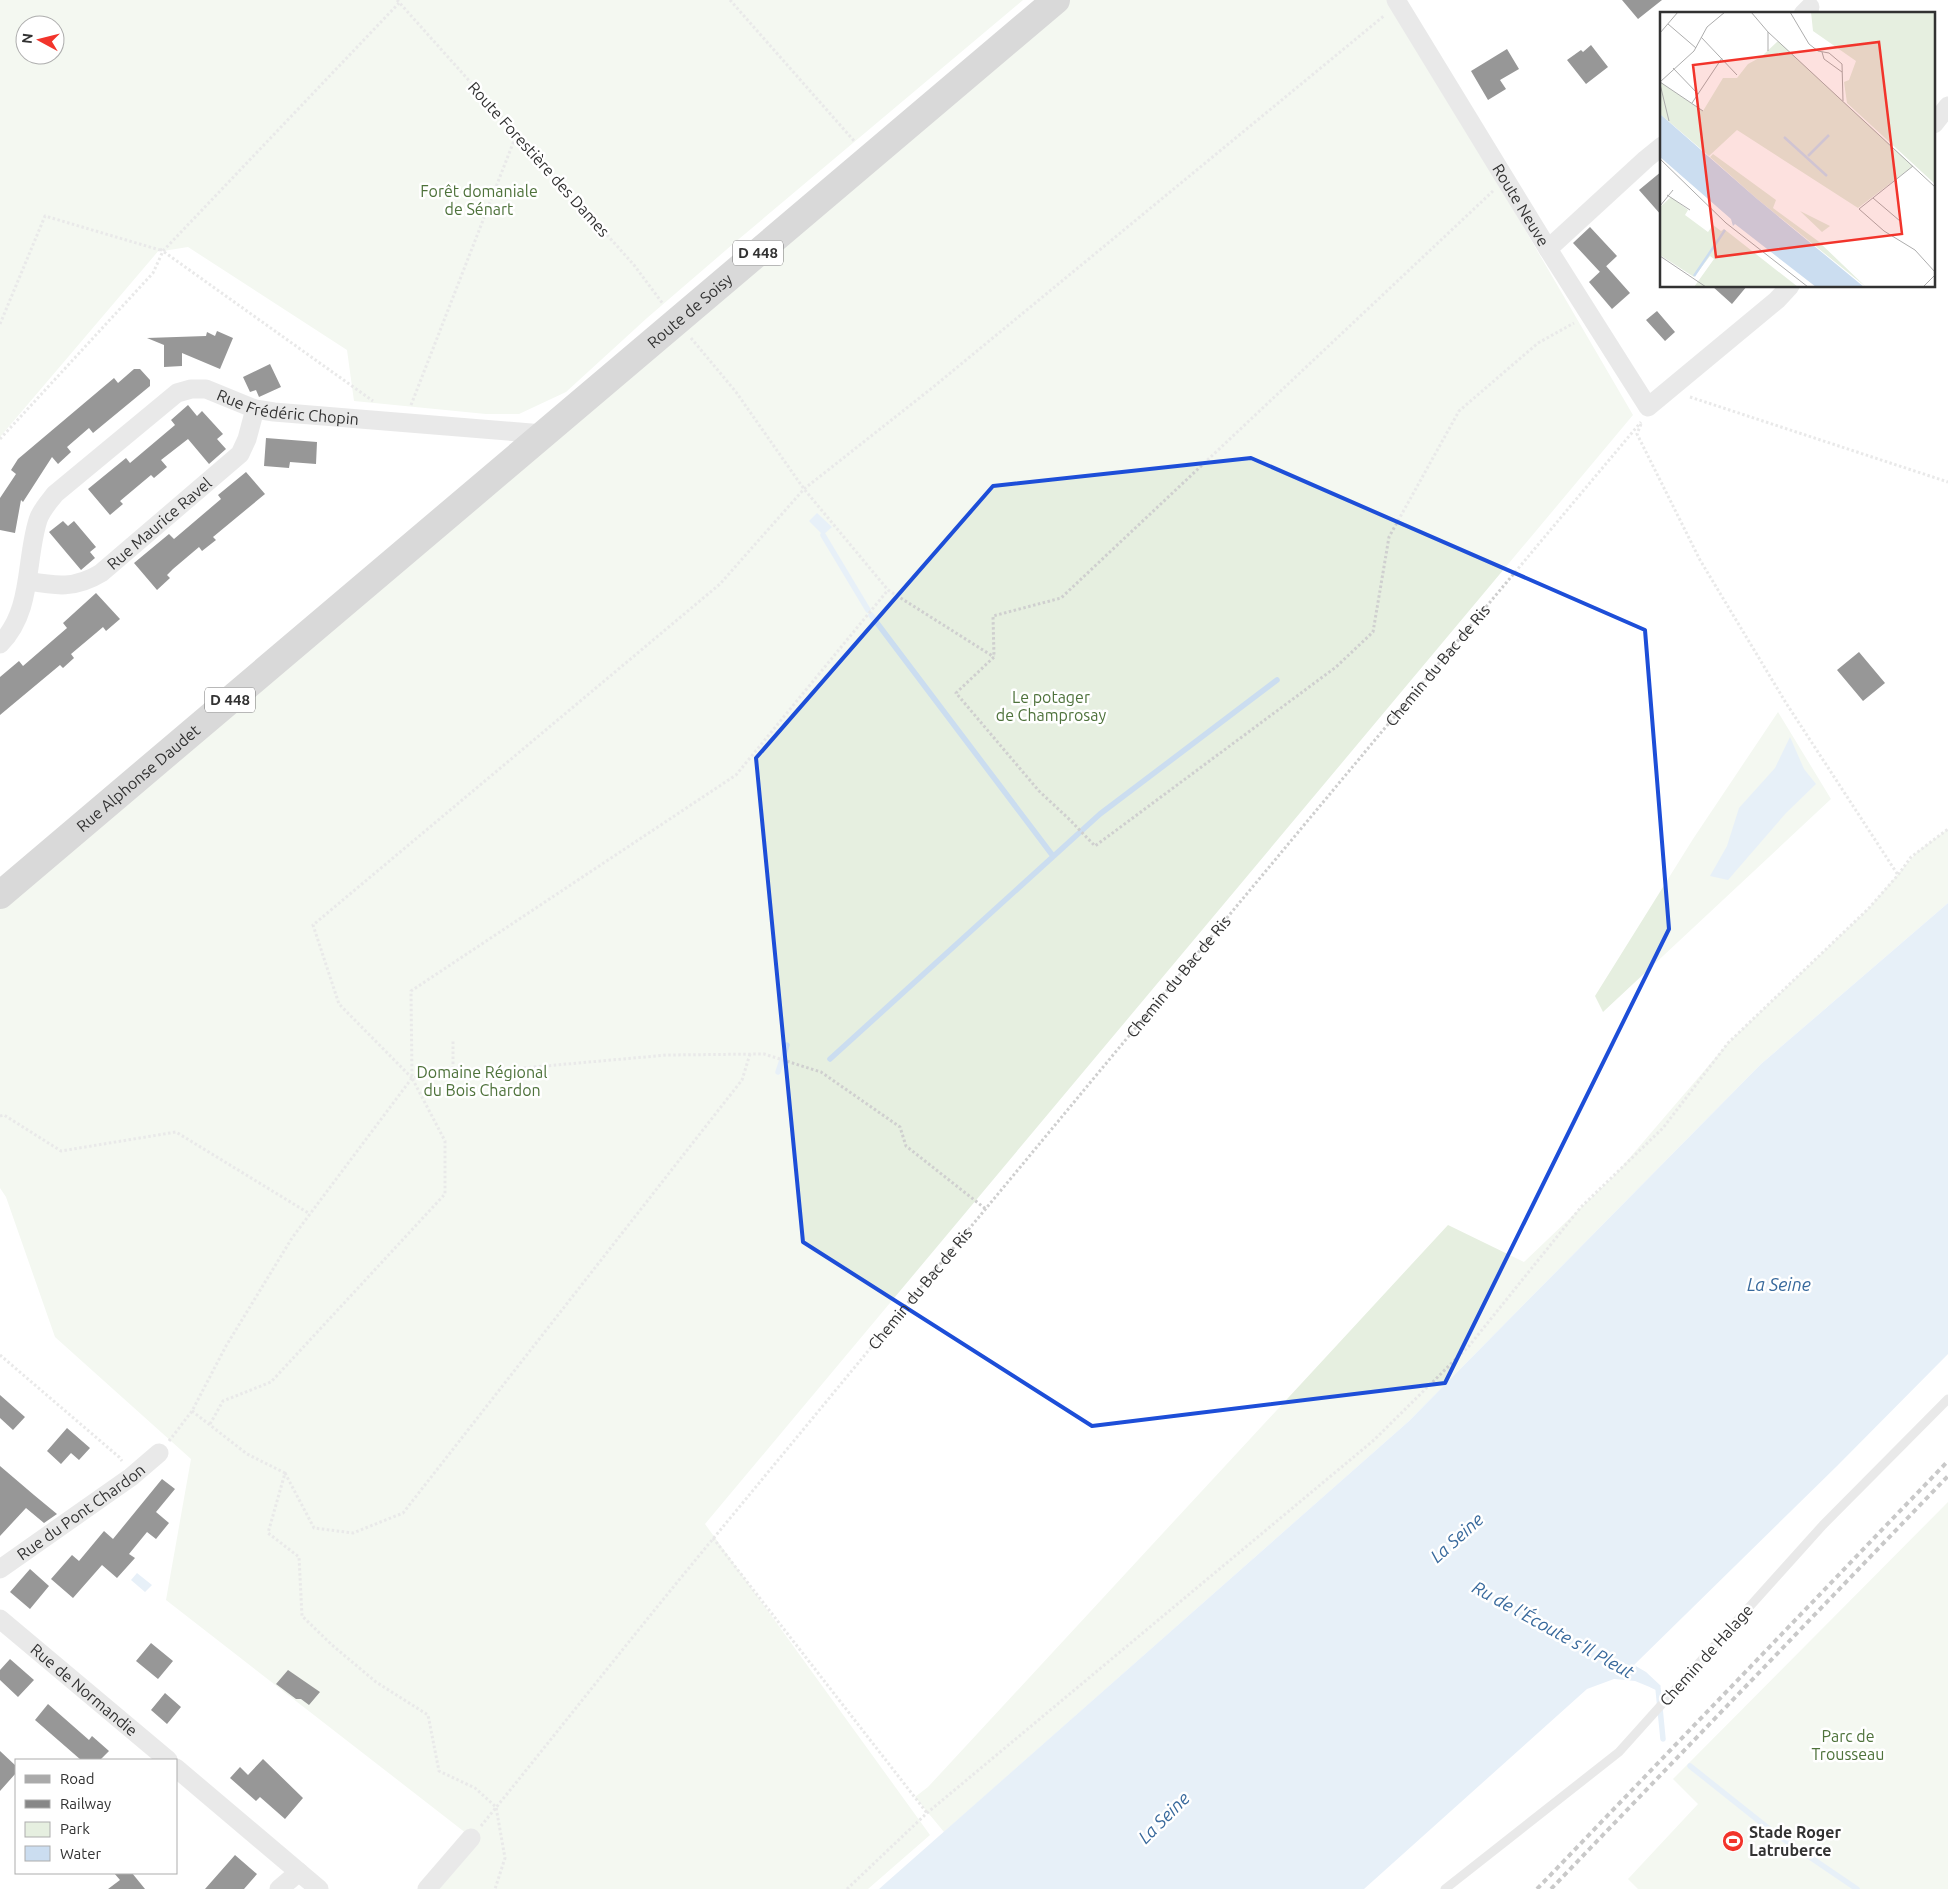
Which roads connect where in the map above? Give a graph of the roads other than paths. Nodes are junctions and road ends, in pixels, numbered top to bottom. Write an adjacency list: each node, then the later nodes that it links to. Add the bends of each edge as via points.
1 (1056, 0): 9 (main road, Route de Soisy / D 448)
2 (1398, 2): 6 (street, Route Neuve)
3 (1948, 106): 4 (street)
4 (1936, 121)
5 (1660, 148): 6 (street)
6 (1548, 248): 7 (street, Route Neuve, via 1646,412)
7 (1788, 288)
8 (256, 409): 9 (street, Rue Frédéric Chopin); 11 (street, Rue Maurice Ravel, via 240,454 101,573 75,585); 11 (street, Rue Frédéric Chopin, via 206,388 177,393 55,494 44,507 34,536)
9 (543, 434): 10 (main road, Route de Soisy / D 448)
10 (460, 505): 13 (main road, Rue Alphonse Daudet / D 448)
11 (28, 581): 12 (street, Rue Frédéric Chopin, via 17,621)
12 (0, 644)
13 (0, 895)
14 (1948, 1399): 25 (lane, Chemin de Halage, via 1823,1525 1619,1752)
15 (159, 1453): 16 (street, Rue du Pont Chardon)
16 (0, 1569)
17 (0, 1618): 18 (street, Rue de Normandie)
18 (167, 1759)
19 (178, 1770): 21 (street)
20 (471, 1838): 24 (street)
21 (299, 1872): 22 (street); 23 (street)
22 (279, 1889)
23 (319, 1889)
24 (427, 1889)
25 (1445, 1889)

